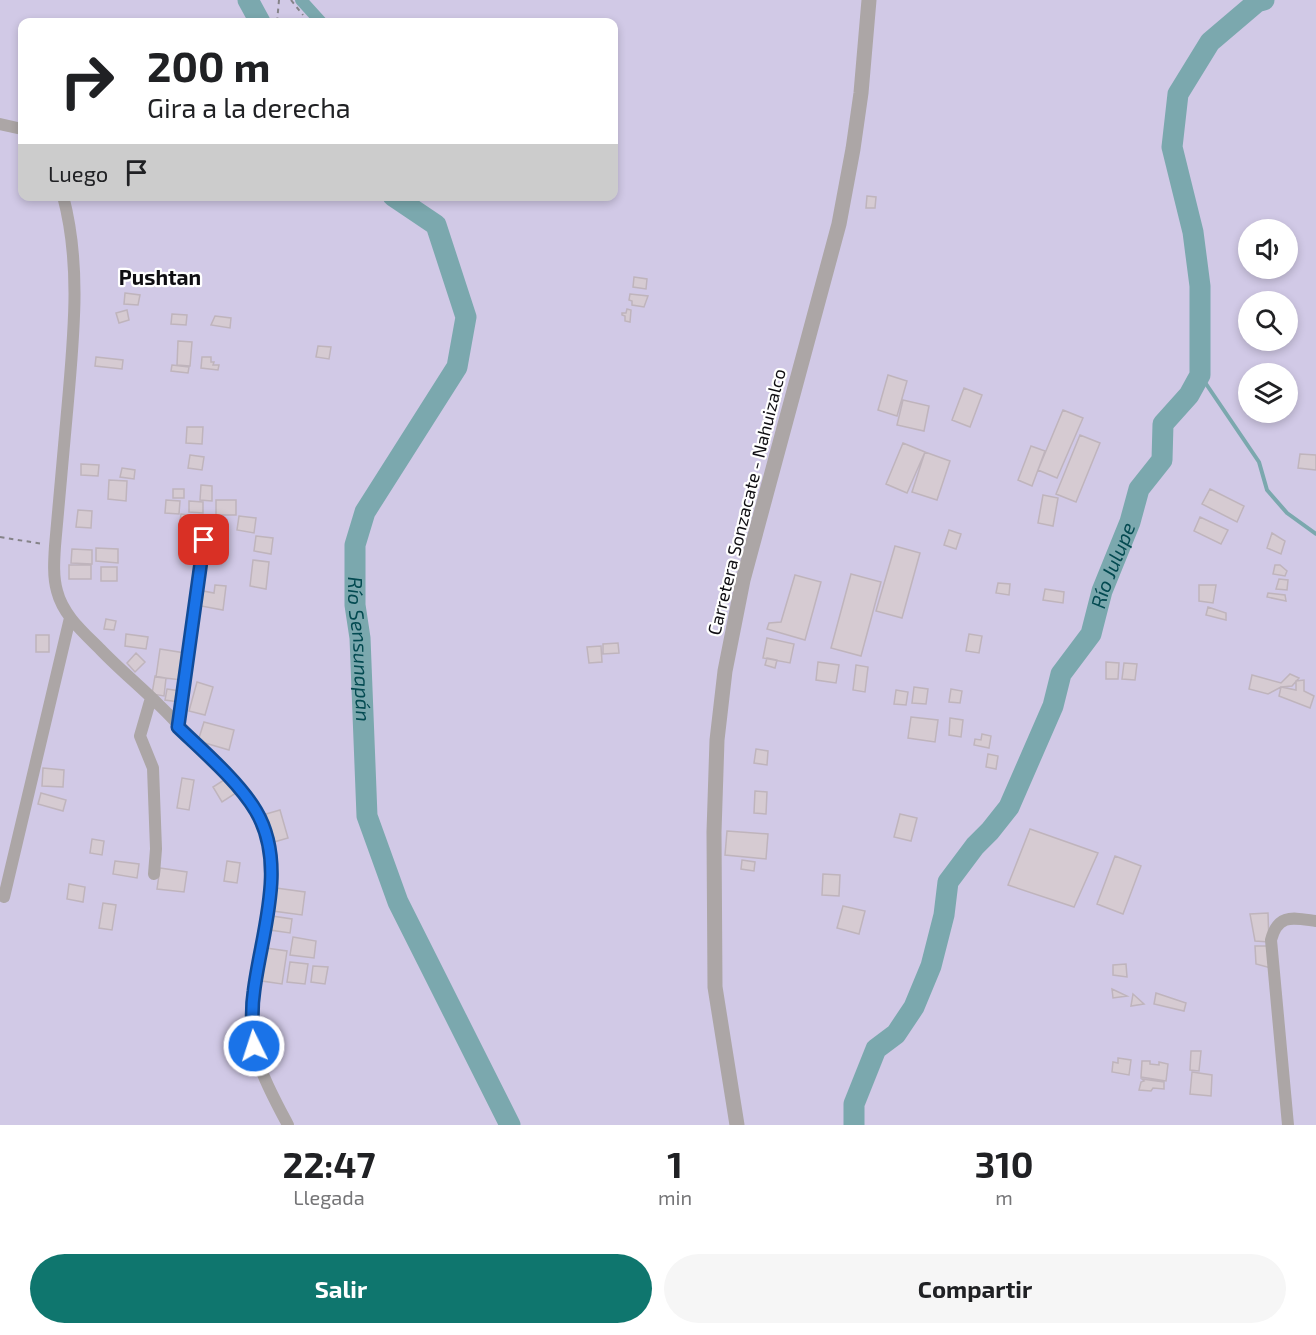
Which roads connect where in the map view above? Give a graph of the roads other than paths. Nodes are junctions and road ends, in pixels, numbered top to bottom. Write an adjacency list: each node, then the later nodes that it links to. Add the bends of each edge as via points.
1 (869, 0): 12 (street, Carretera Sonzacate - Nahuizalco, via 859,104 839,224 743,580 725,671 717,740 715,976)
2 (0, 124): 3 (street)
3 (18, 128)
4 (64, 201): 6 (street, via 75,263 54,572 57,593)
5 (204, 540): 8 (street)
6 (70, 618): 7 (street); 10 (street)
7 (151, 698): 8 (street); 9 (street, via 140,736 153,768)
8 (178, 727): 13 (street, via 243,793 265,830 272,882 251,1019 262,1074)
9 (154, 874)
10 (4, 897)
11 (1316, 921): 14 (street, via 1281,921 1271,940)
12 (734, 1122)
13 (288, 1125)
14 (1288, 1125)

